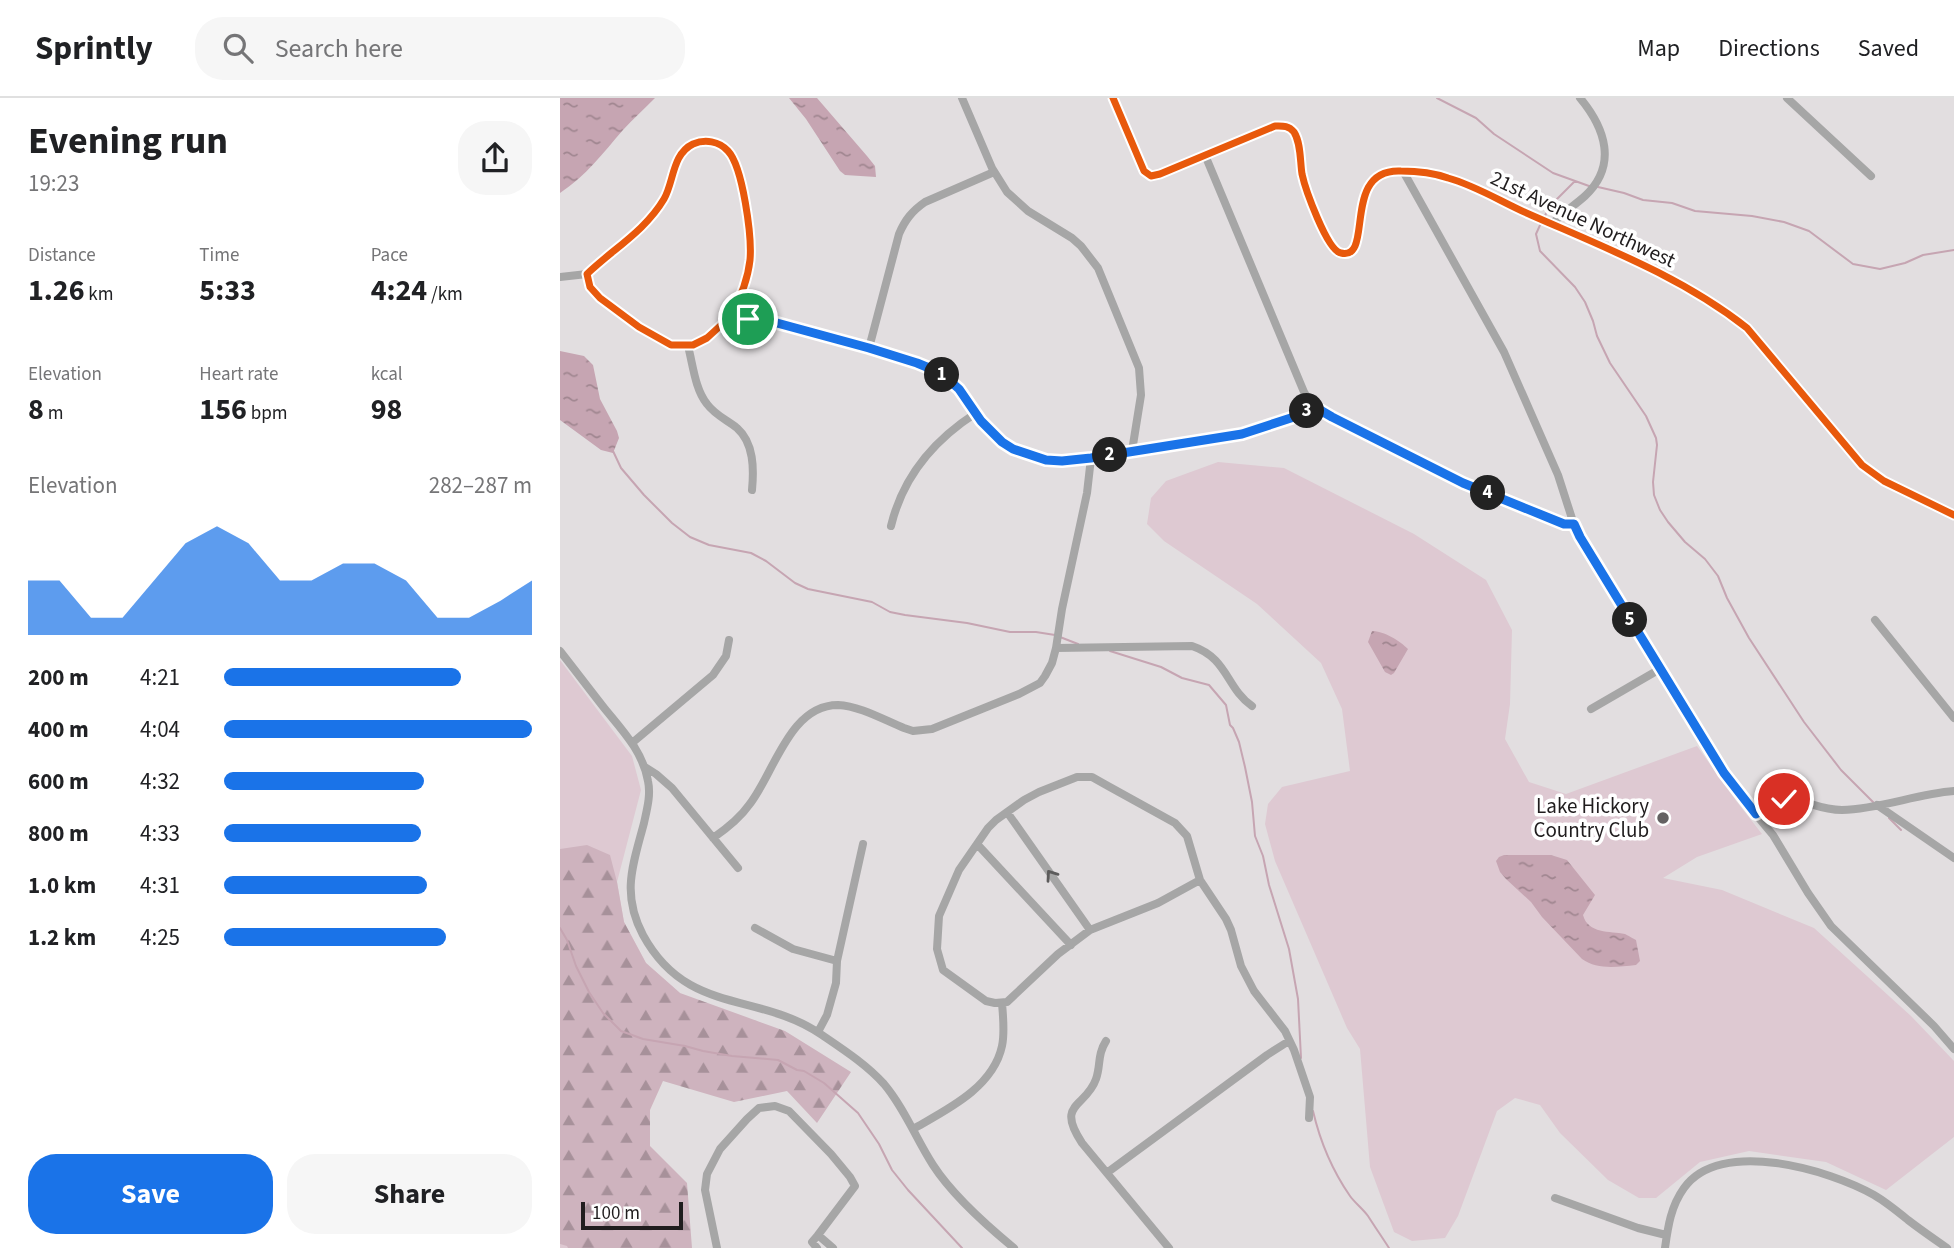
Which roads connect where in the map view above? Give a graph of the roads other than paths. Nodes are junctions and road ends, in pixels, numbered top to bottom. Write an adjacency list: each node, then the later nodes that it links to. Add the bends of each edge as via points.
1 (962, 98): 7 (street)
2 (1113, 98): 5 (street, via 1144,170 1151,176)
3 (1580, 98): 9 (street, via 1598,122 1604,160 1589,192)
4 (1787, 98): 8 (street)
5 (1205, 155): 6 (street, via 1275,126 1290,128 1316,212 1333,247 1343,254 1353,250 1359,236 1369,183 1386,172); 15 (street, via 1304,392)
6 (1403, 171): 9 (street, 21st Avenue Northwest, via 1447,177); 21 (street, via 1504,352 1558,475)
7 (994, 172): 14 (street, via 925,202 907,218); 17 (street, via 1019,204 1072,238 1098,268 1140,374)
8 (1871, 177)
9 (1552, 225): 20 (street, 21st Avenue Northwest, via 1645,265 1731,316 1759,341 1862,465 1884,481)
10 (587, 274): 11 (street); 12 (street, via 654,214 685,150 710,142 723,147 733,159 750,237 748,269); 13 (street, via 590,287 615,310 657,339)
11 (560, 277)
12 (731, 316): 13 (street, via 707,338); 14 (street, via 777,323)
13 (688, 346): 19 (street, via 702,397 748,443)
14 (869, 348): 16 (street, via 942,374)
15 (1315, 407): 17 (street, via 1242,434); 21 (street, via 1463,483)
16 (976, 413): 18 (street, via 1002,442 1030,456 1053,461); 22 (street, via 942,438 918,465 899,499)
17 (1132, 451): 18 (street)
18 (1091, 458): 25 (street)
19 (752, 490)
20 (1954, 515)
21 (1574, 524): 27 (street)
22 (891, 526)
23 (1875, 620): 30 (street)
24 (729, 640): 31 (street, via 726,656 713,675)
25 (1056, 648): 28 (street, via 1192,646 1222,666 1238,694); 37 (street, via 1040,683 932,729 913,731 847,706 816,711 797,724 750,805)
26 (560, 651): 31 (street)
27 (1660, 669): 29 (street); 36 (street, via 1724,773)
28 (1252, 706)
29 (1591, 709)
30 (1954, 718)
31 (632, 743): 32 (street)
32 (645, 767): 37 (street, via 672,788); 48 (street, via 649,800 630,894 635,919 650,946 670,971 700,990)
33 (1954, 791): 34 (street)
34 (1877, 805): 36 (street, via 1836,809 1784,799); 40 (street)
35 (1007, 812): 39 (street); 42 (street, via 1039,792 1077,777 1092,777 1182,829); 44 (street, one-way to 35)
36 (1756, 814): 51 (street, via 1831,926)
37 (713, 838): 41 (street)
38 (863, 844): 46 (street)
39 (977, 844): 45 (street); 47 (street, via 959,870 939,916 937,949 943,970 986,1001)
40 (1954, 858)
41 (738, 868)
42 (1200, 880): 44 (street, via 1158,903); 50 (street, via 1226,919 1249,982)
43 (755, 928): 46 (street, via 793,949)
44 (1090, 930): 45 (street)
45 (1070, 945): 47 (street)
46 (837, 961): 48 (street, via 831,1006)
47 (1002, 1003): 53 (street, via 1003,1044 996,1066 957,1103)
48 (818, 1032): 53 (street, via 883,1083)
49 (1105, 1041): 54 (street, via 1096,1080 1072,1116 1082,1143)
50 (1289, 1041): 52 (street, via 1310,1097); 54 (street)
51 (1954, 1049)
52 (1309, 1118)
53 (913, 1129): 61 (street, via 944,1181)
54 (1108, 1172): 62 (street)
55 (1555, 1198): 57 (street)
56 (818, 1235): 58 (street, via 855,1186 789,1111 775,1106 759,1108 709,1167 705,1190); 59 (street, via 812,1242); 60 (street)
57 (1666, 1235): 63 (street); 64 (street, via 1672,1209 1685,1186 1710,1169 1749,1161 1803,1168 1872,1194)
58 (717, 1248)
59 (817, 1248)
60 (833, 1248)
61 (1014, 1248)
62 (1169, 1248)
63 (1665, 1248)
64 (1947, 1248)

